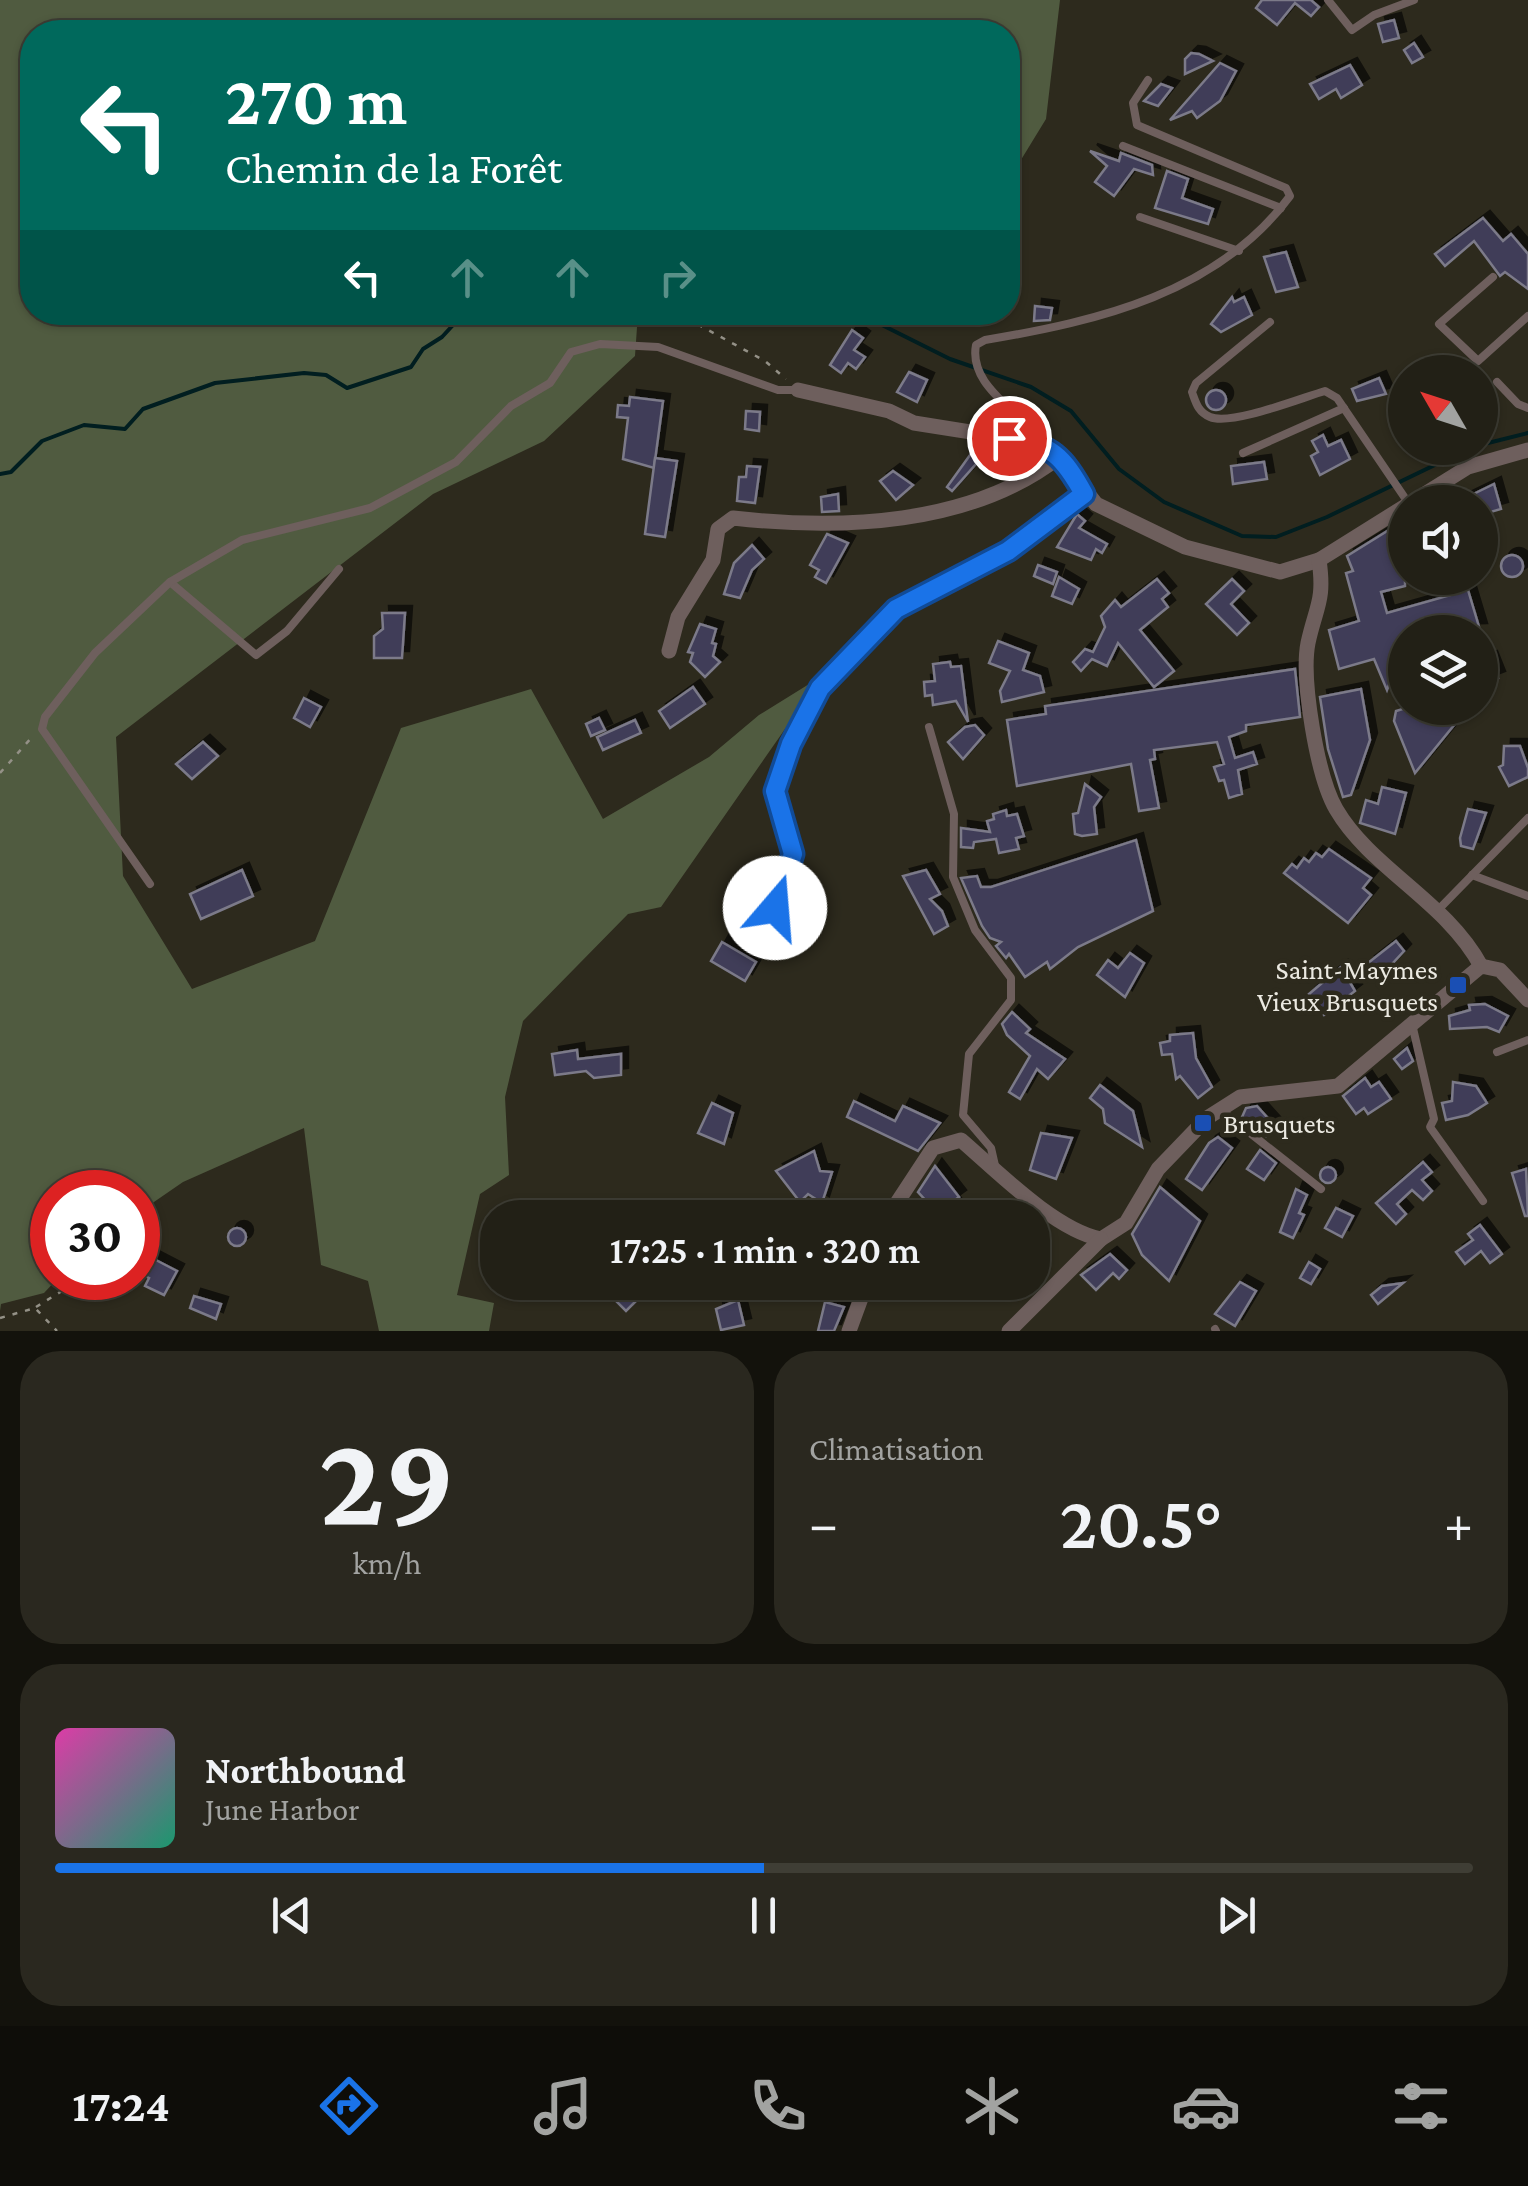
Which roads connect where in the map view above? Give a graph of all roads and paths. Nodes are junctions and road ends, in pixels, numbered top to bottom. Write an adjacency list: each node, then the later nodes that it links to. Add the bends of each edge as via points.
1 (1328, 0): 2 (lane, via 1352,30)
2 (1414, 0)
3 (1148, 80): 5 (lane, via 1132,103 1138,124 1286,188 1290,196)
4 (1123, 146): 5 (lane)
5 (1281, 208): 7 (lane)
6 (1140, 217): 7 (lane)
7 (1240, 250): 16 (lane, via 1135,304 1062,328 976,345 981,377)
8 (1493, 277): 9 (lane, via 1439,324 1478,361)
9 (1528, 316)
10 (1270, 322): 14 (lane, via 1196,382 1198,408 1226,420 1325,391)
11 (699, 325): 13 (path, via 765,361)
12 (1498, 383): 15 (lane)
13 (798, 390): 16 (street, via 914,423); 26 (lane, via 778,390 658,347 600,344 571,352 550,383 511,406 456,462 370,508 242,540)
14 (1344, 408): 18 (lane); 20 (lane)
15 (1528, 408)
16 (1040, 443): 19 (street)
17 (1528, 450): 21 (street)
18 (1244, 452)
19 (1059, 456): 22 (street); 27 (street, via 1000,492 891,520 845,526 724,522 713,560 678,616)
20 (1397, 485)
21 (1427, 485)
22 (1084, 494): 24 (street, via 1148,531 1249,566 1280,572); 35 (street, via 1008,551 896,609 820,688 775,791 793,854)
23 (1388, 507): 24 (street)
24 (1319, 560): 36 (street, via 1322,605 1307,664 1333,805)
25 (339, 569): 26 (lane, via 287,631 256,655)
26 (170, 582): 29 (lane, via 95,653)
27 (669, 651)
28 (929, 727): 43 (lane, via 954,814 953,877 974,930 1013,990 970,1054 962,1115 991,1148)
29 (42, 729): 30 (path); 33 (lane)
30 (0, 773)
31 (1528, 818): 32 (lane)
32 (1472, 875): 34 (lane); 36 (lane)
33 (150, 884)
34 (1528, 896)
35 (775, 908)
36 (1438, 910): 37 (street)
37 (1481, 966): 38 (street, via 1500,970); 39 (street)
38 (1528, 1000)
39 (1412, 1024): 42 (street, via 1338,1086 1240,1097); 46 (lane, via 1434,1119 1430,1127)
40 (1528, 1040): 41 (lane)
41 (1497, 1052)
42 (1221, 1110): 44 (lane); 47 (street, via 1158,1168 1126,1222)
43 (996, 1170): 45 (street, via 960,1140 946,1141 933,1148); 47 (street, via 1051,1214)
44 (1321, 1190)
45 (899, 1200)
46 (1483, 1201)
47 (1101, 1239): 54 (street)
48 (48, 1300): 50 (path)
49 (860, 1300): 53 (street)
50 (35, 1308): 51 (path); 52 (path)
51 (0, 1318)
52 (57, 1331)
53 (848, 1331)
54 (1010, 1331)

